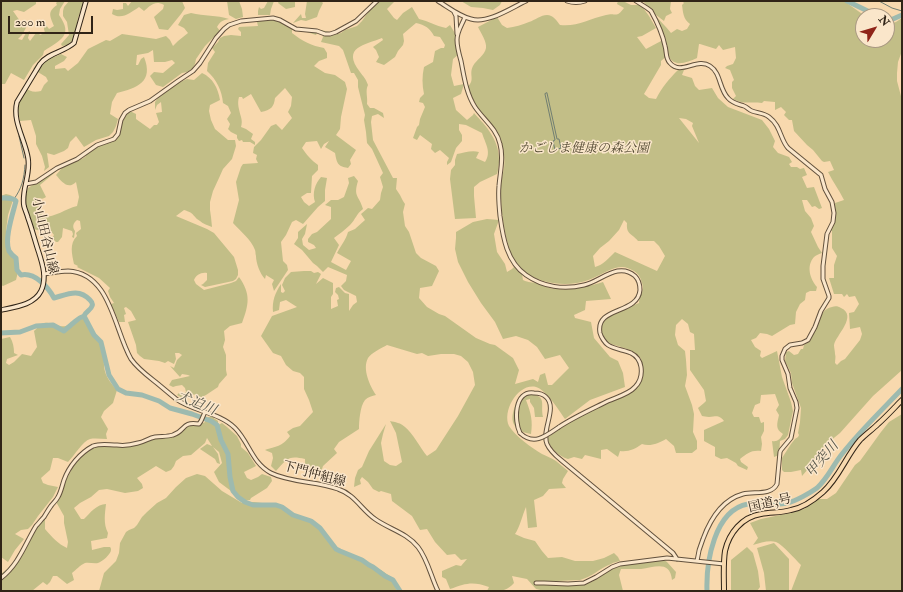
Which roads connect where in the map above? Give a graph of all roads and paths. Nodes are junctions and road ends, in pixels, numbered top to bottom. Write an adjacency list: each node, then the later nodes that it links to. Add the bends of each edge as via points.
1 (86, 1): 11 (main road, 小山田谷山線, via 74,43 44,59 17,102 15,111 29,164)
2 (377, 1): 11 (street, via 356,21 330,34 303,30 273,18 241,21 229,25 216,38 193,71 150,101 125,113 114,139 96,145 36,182)
3 (438, 1): 8 (street)
4 (526, 1): 9 (street, via 488,19)
5 (567, 1): 6 (street)
6 (585, 1)
7 (636, 1): 17 (street, via 651,11 670,63 680,68 701,63 710,66 728,99 770,118 788,148 821,175 833,207 834,217 827,234 823,274 830,296 808,340 790,345 782,356 797,408 791,438 780,452 777,484 770,491 743,494 722,506 707,530)
8 (454, 11): 9 (street); 10 (street)
9 (465, 17): 10 (street)
10 (457, 39): 16 (street, bridge, via 470,98 495,133 500,145 500,215 506,249 515,265 526,275 552,286 586,285 612,272 620,271 632,274 639,284 639,293 634,302 608,315 601,323 600,329 607,344 631,352 639,359 642,371 638,383 632,390 593,408 548,435 540,438 535,440 520,433 516,414 520,399 530,393 546,397 550,410 546,430 545,438 550,450)
11 (26, 184): 12 (main road, 小山田谷山線, via 25,208)
12 (44, 274): 13 (main road, 小山田谷山線, via 42,288 30,302); 15 (street, 下門仲組線, via 77,272 95,282 107,300 135,364 176,399)
13 (1, 310)
14 (902, 400): 18 (highway, 国道3号, via 860,441 829,487 816,498 792,510 755,515 738,526 728,543)
15 (206, 412): 19 (street, via 199,424 187,424 178,433 170,436 150,438 130,445 98,444 83,453 70,469 57,499 33,531 20,557); 21 (street, 下門仲組線, via 227,421 235,428 257,462 266,470 284,478 345,492 374,519 409,538 422,554)
16 (677, 559): 17 (street); 20 (street, via 620,564 590,581 578,584)
17 (698, 561): 18 (street)
18 (724, 564): 22 (highway, 国道3号)
19 (1, 578)
20 (536, 583)
21 (438, 591)
22 (724, 591)

